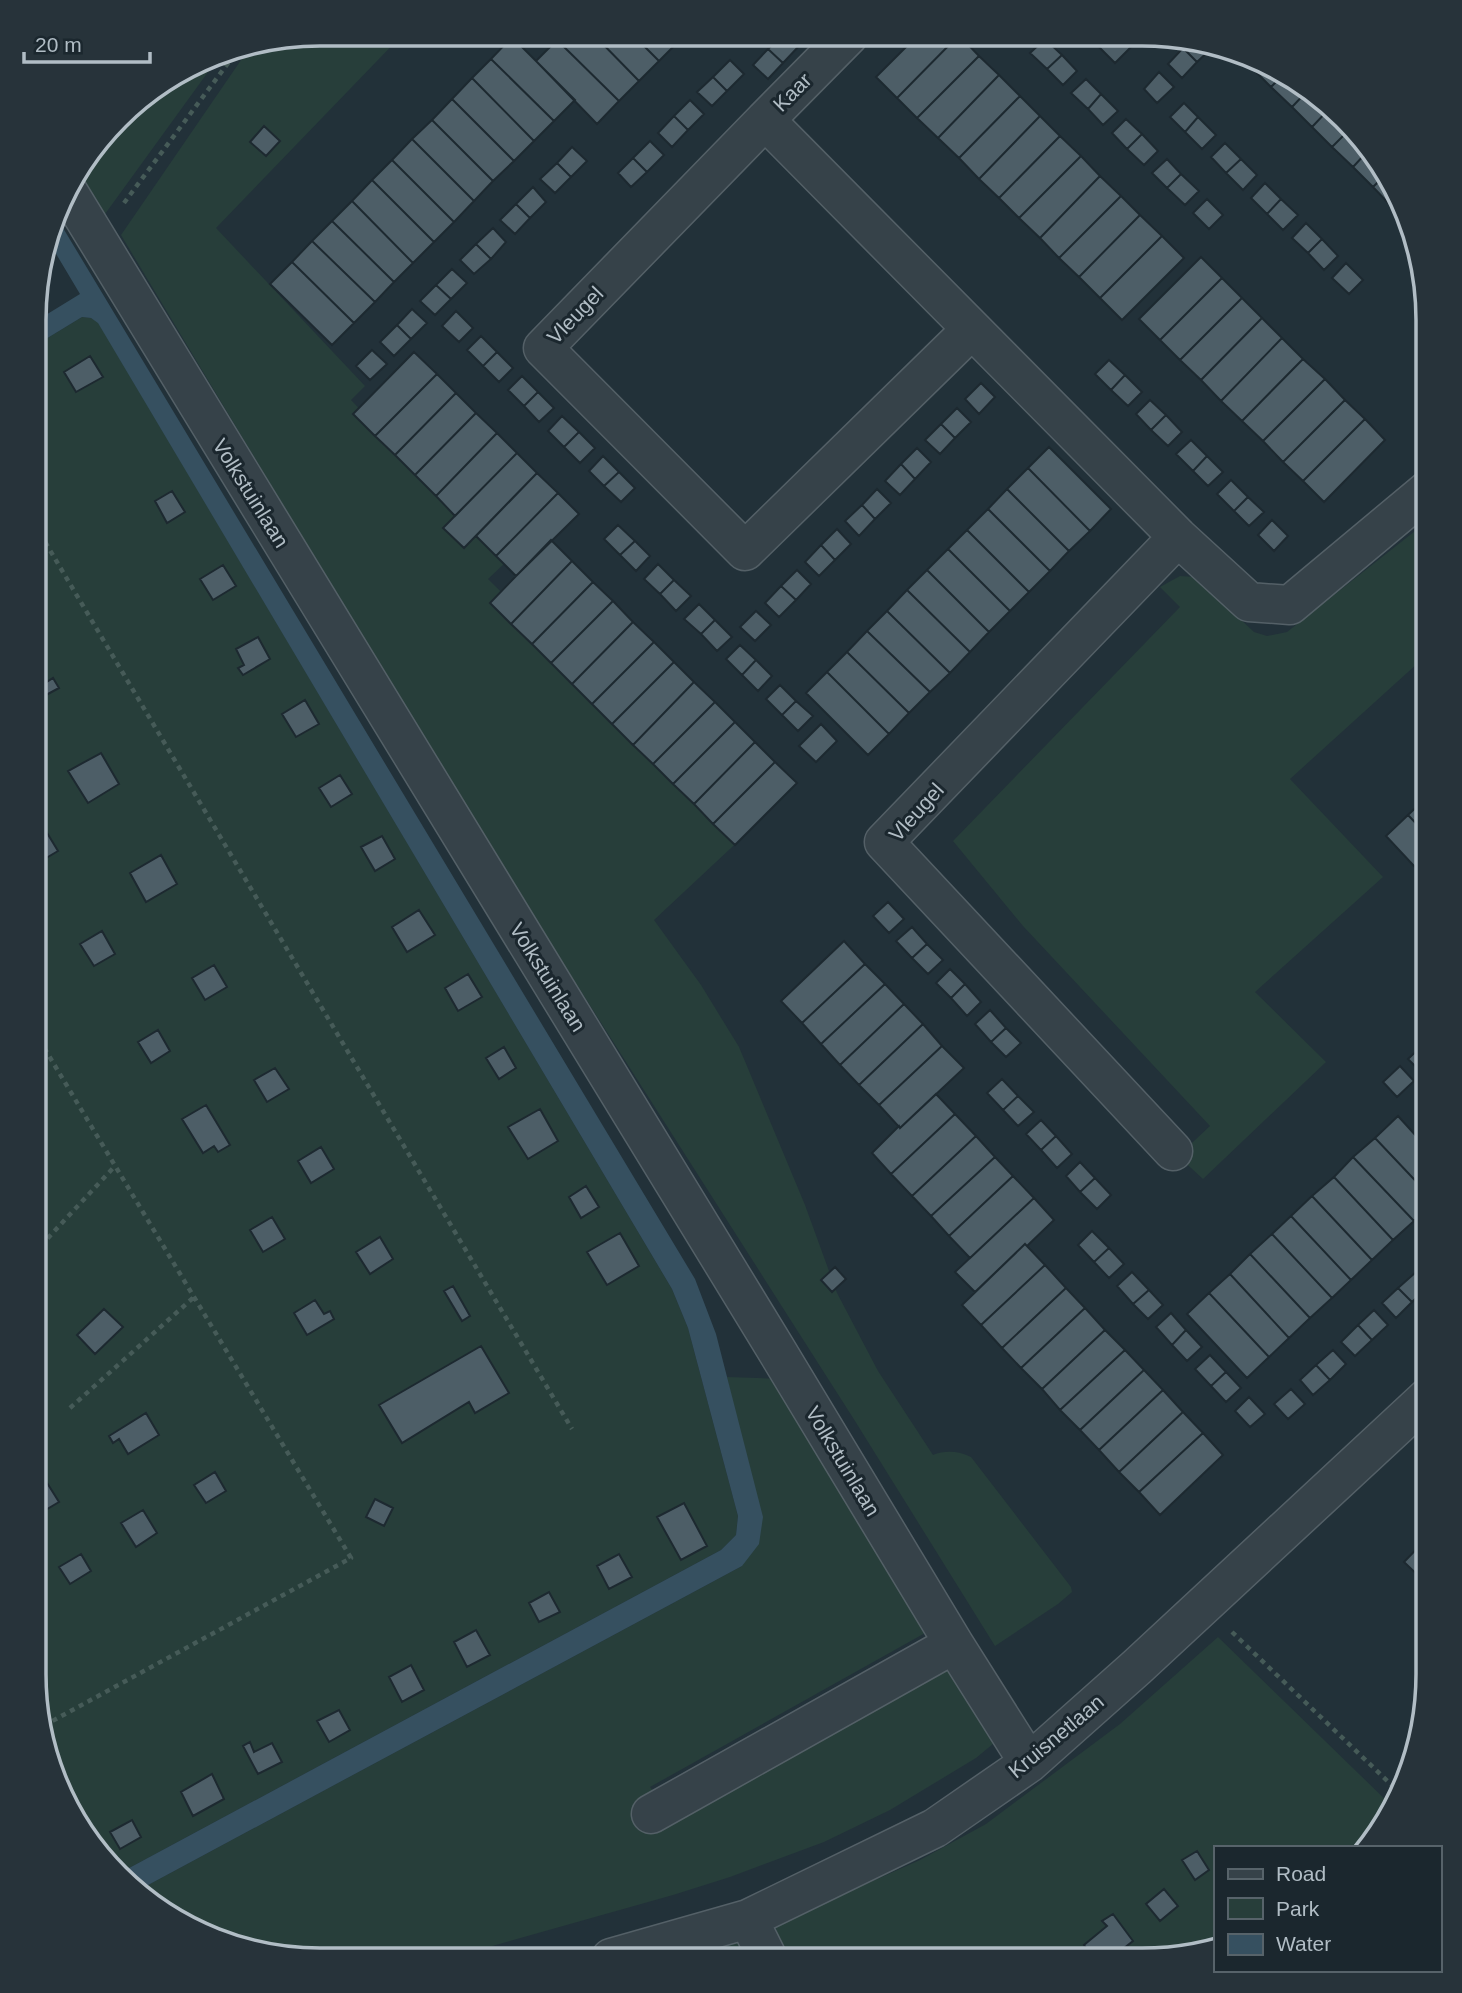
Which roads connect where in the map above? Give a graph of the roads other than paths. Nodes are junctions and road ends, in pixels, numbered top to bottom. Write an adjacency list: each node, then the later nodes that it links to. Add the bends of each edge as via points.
1 (838, 46): 2 (street, Kaar)
2 (765, 120): 4 (street); 4 (street, Vleugel, via 543,348 745,551)
3 (73, 200): 9 (street, Volkstuinlaan)
4 (971, 330): 6 (street)
5 (1416, 500): 6 (street, via 1290,605 1249,602)
6 (1178, 537): 7 (street, Vleugel, via 884,842)
7 (1173, 1151)
8 (1416, 1408): 10 (street, Kruisnetlaan)
9 (954, 1644): 10 (street, Volkstuinlaan); 11 (street)
10 (1029, 1763): 12 (street, Kruisnetlaan, via 936,1828)
11 (651, 1814)
12 (748, 1919): 13 (street, Kruisnetlaan); 14 (street)
13 (646, 1948)
14 (762, 1948)

